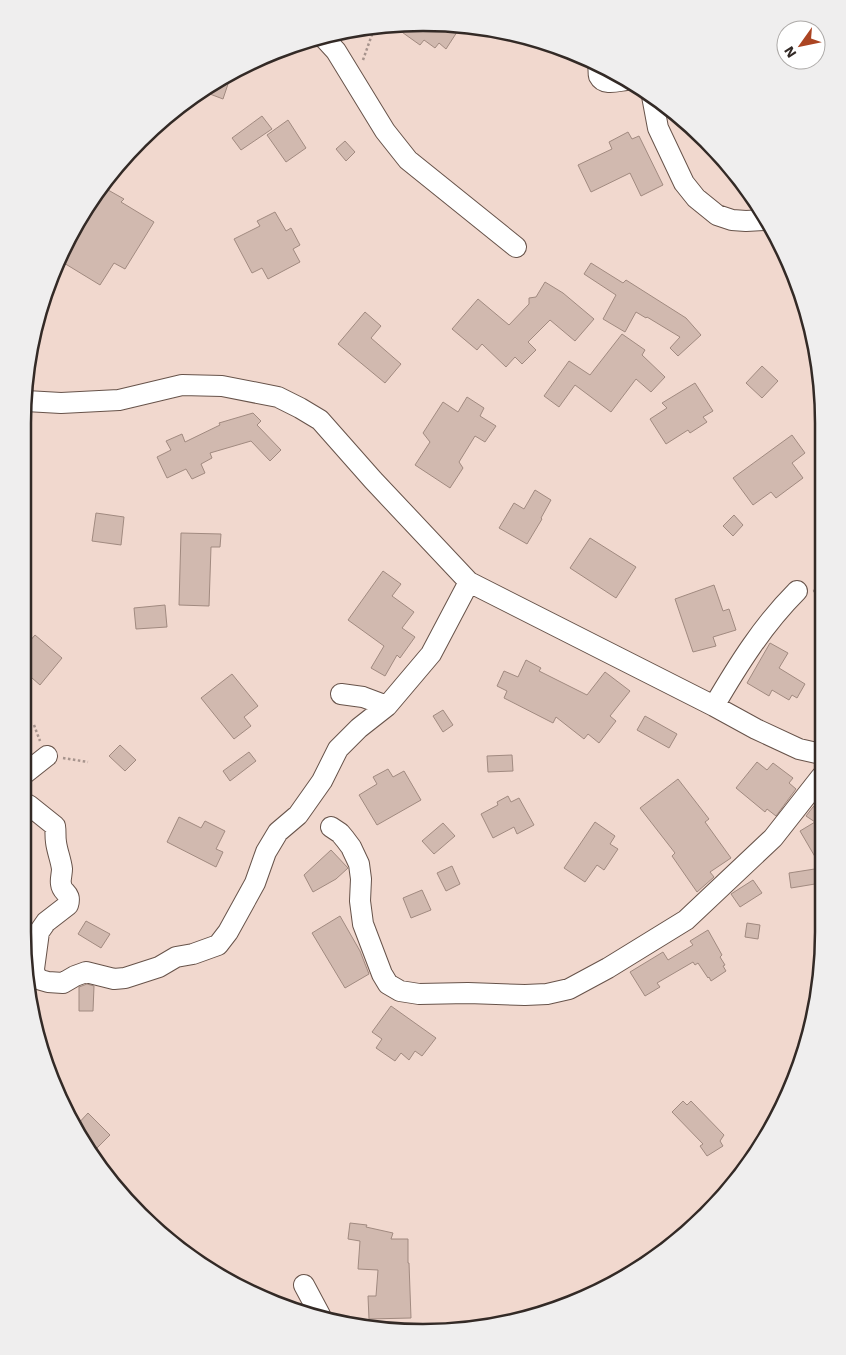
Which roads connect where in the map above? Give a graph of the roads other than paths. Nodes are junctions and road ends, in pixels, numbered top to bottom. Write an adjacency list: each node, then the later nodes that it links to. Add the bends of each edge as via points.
1 (330, 43): 6 (street, via 385,131 408,160)
2 (599, 74): 3 (street, via 603,80)
3 (614, 81)
4 (654, 107): 5 (street, via 658,128 684,184 696,198 717,215 732,220)
5 (758, 220)
6 (516, 247)
7 (32, 401): 8 (street, via 119,400 182,385 222,386 278,398 320,420)
8 (469, 582): 11 (street, via 431,654); 12 (street)
9 (797, 591): 12 (street, via 780,608 739,663)
10 (341, 694): 11 (street)
11 (387, 706): 17 (street, via 338,748 322,781 298,815 278,832 266,852 255,883 218,945 176,957 159,967 124,978 114,979 86,972 63,983 48,982 35,976 39,932 46,922 68,905 69,896 61,887 62,867 55,826)
12 (714, 706): 13 (street, via 799,749)
13 (815, 753)
14 (47, 756): 15 (street)
15 (31, 769)
16 (815, 785): 18 (street, via 773,838 686,920 569,989 548,994 419,994 400,991 388,984 364,924 359,864 345,839)
17 (31, 807)
18 (331, 827)
19 (304, 1285): 20 (street)
20 (317, 1308)

